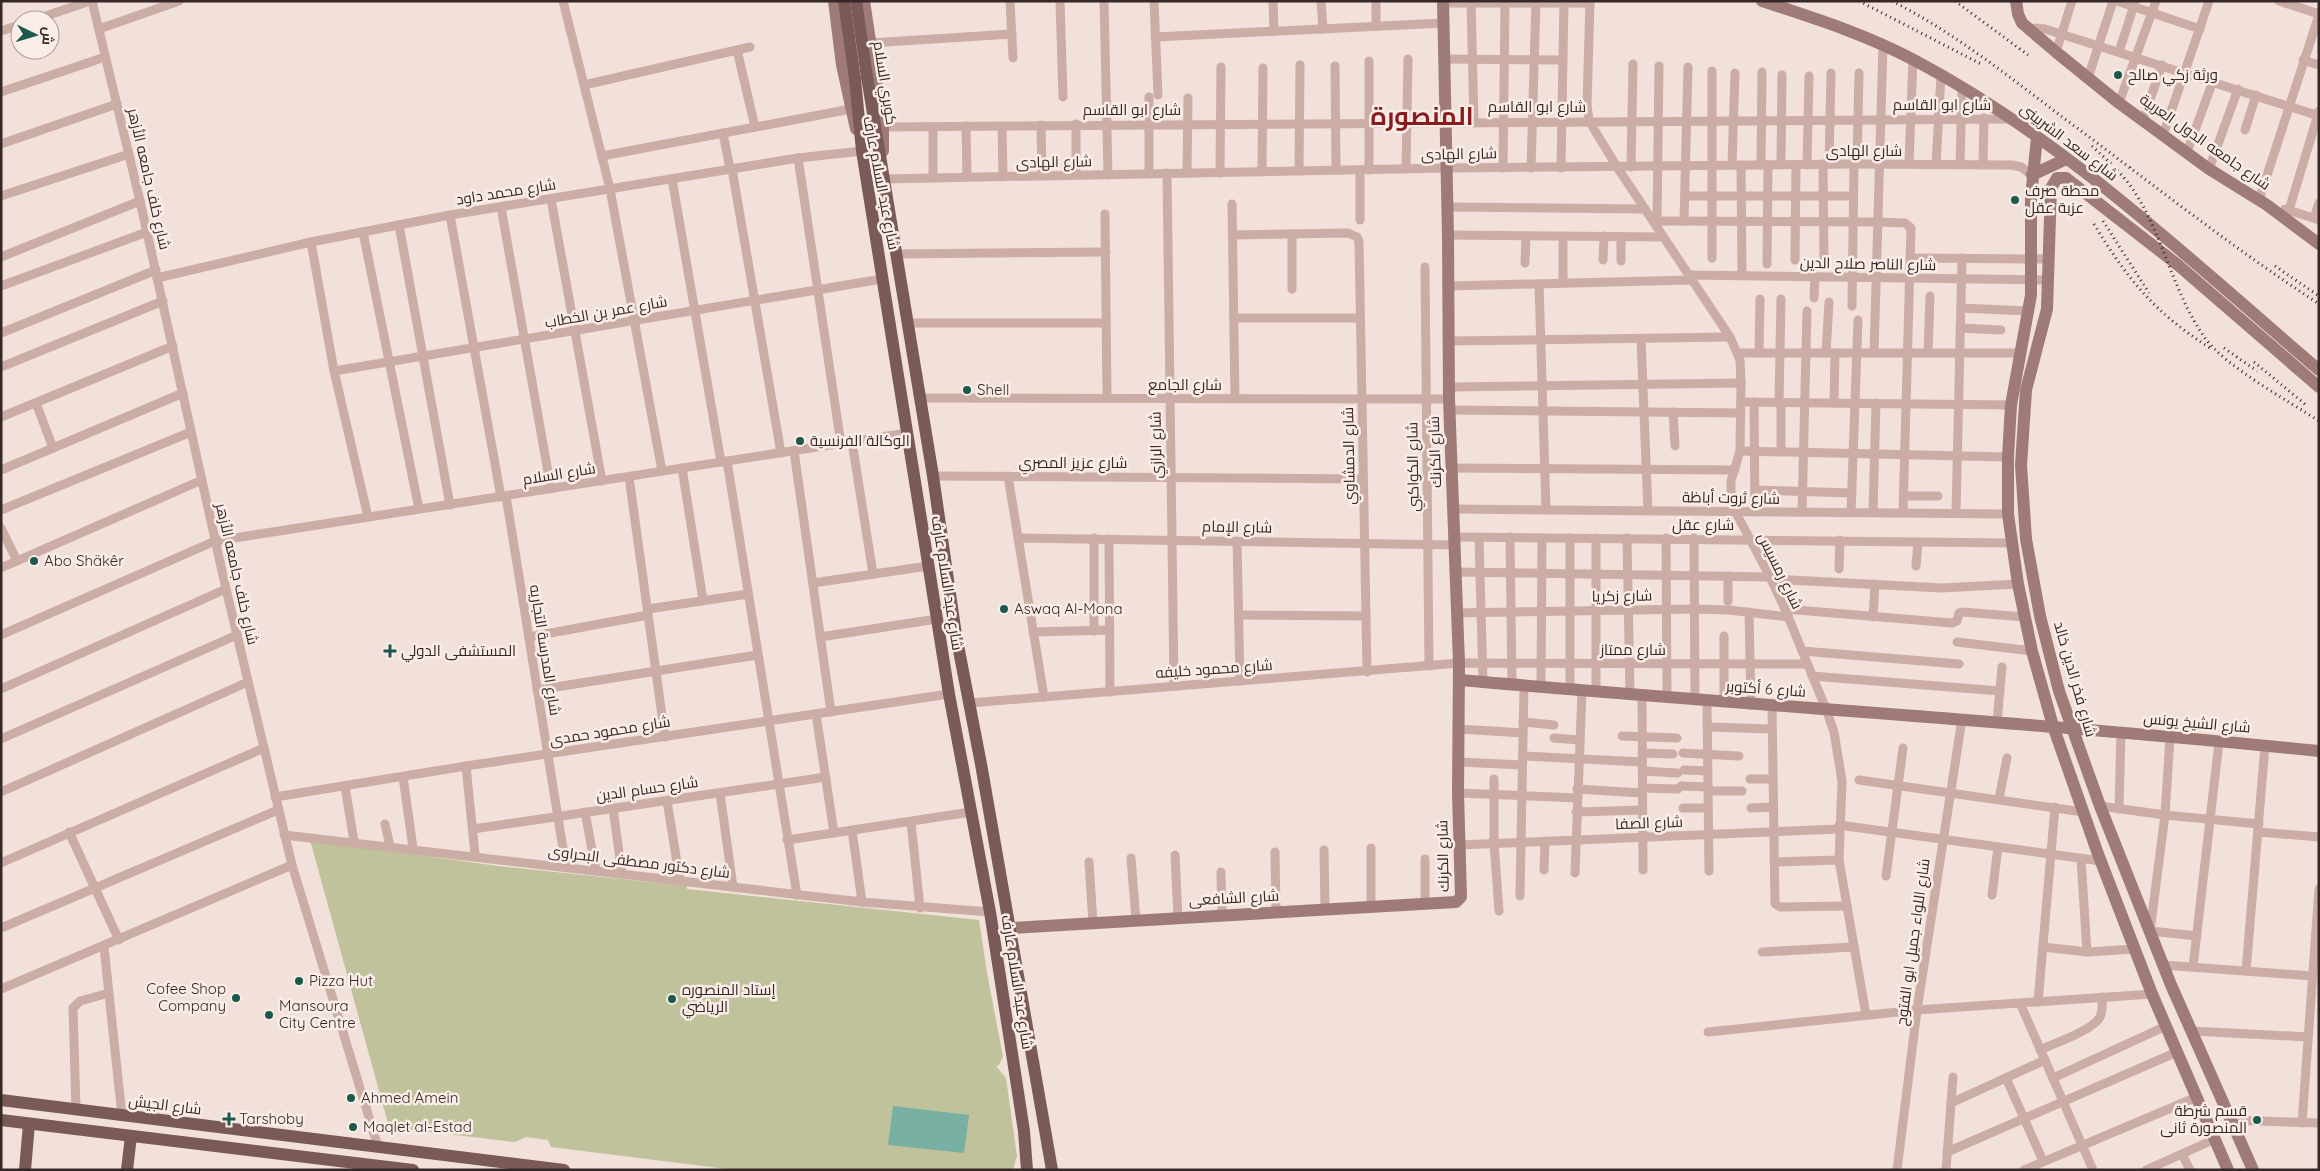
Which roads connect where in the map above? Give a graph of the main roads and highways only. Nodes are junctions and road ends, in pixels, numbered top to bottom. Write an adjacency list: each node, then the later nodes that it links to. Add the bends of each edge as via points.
1 (834, 1): 9 (main road, شارع عبد السلام عارف)
2 (844, 1): 10 (main road, كوبري السلام, bridge)
3 (856, 1): 10 (main road, كوبري السلام, bridge)
4 (864, 1): 8 (main road, شارع عبد السلام عارف)
5 (1762, 1): 11 (main road, شارع سعد الشربينى, via 1843,27 1913,59)
6 (2016, 1): 19 (main road, شارع جامعه الدول العربية, via 2019,19 2029,31 2163,135)
7 (1443, 2): 22 (main road, شارع الكرنك, via 1449,398)
8 (873, 60): 9 (main road); 14 (main road, شارع عبد السلام عارف, via 883,127)
9 (842, 65): 12 (main road, شارع عبد السلام عارف)
10 (861, 78): 12 (main road, كوبري السلام); 14 (main road, كوبري السلام)
11 (2037, 137): 13 (main road, شارع سعد الشربينى); 15 (main road)
12 (862, 151): 41 (main road, شارع عبد السلام عارف, via 949,694 990,912 1024,1131)
13 (2066, 159): 15 (main road); 17 (main road, شارع سعد الشربينى)
14 (882, 174): 27 (main road, شارع عبد السلام عارف, via 956,635)
15 (2032, 175): 23 (main road, via 2032,280 2011,405 2008,514 2024,617)
16 (2066, 178): 18 (main road, شارع سعد الشربينى); 24 (main road, شارع فخر الدين خالد, via 2057,178 2050,188 2047,310 2026,390 2022,502 2040,616)
17 (2143, 218): 18 (main road); 20 (main road, شارع سعد الشربينى)
18 (2134, 230): 21 (main road, شارع سعد الشربينى)
19 (2319, 244)
20 (2319, 370)
21 (2319, 387)
22 (1460, 680): 23 (main road, شارع 6 أكتوبر, via 1772,707); 26 (main road, شارع الكرنك)
23 (2053, 726): 24 (main road, شارع 6 أكتوبر); 29 (main road)
24 (2071, 728): 25 (main road, شارع الشيخ يونس); 28 (main road, شارع فخر الدين خالد)
25 (2319, 751)
26 (1459, 900): 27 (main road, شارع الشافعى)
27 (1010, 928): 42 (main road, شارع عبد السلام عارف)
28 (2171, 985): 29 (main road); 31 (main road, شارع فخر الدين خالد)
29 (2152, 994): 34 (main road)
30 (7, 1100): 32 (main road); 40 (main road, شارع الجيش)
31 (2231, 1120): 34 (main road); 44 (main road, شارع فخر الدين خالد)
32 (6, 1121): 33 (main road)
33 (29, 1124): 35 (main road); 37 (main road)
34 (2213, 1134): 43 (main road)
35 (131, 1136): 36 (main road); 38 (main road)
36 (370, 1167): 39 (main road)
37 (25, 1170)
38 (127, 1170)
39 (413, 1170)
40 (564, 1170)
41 (1027, 1170)
42 (1052, 1170)
43 (2228, 1170)
44 (2253, 1170)

